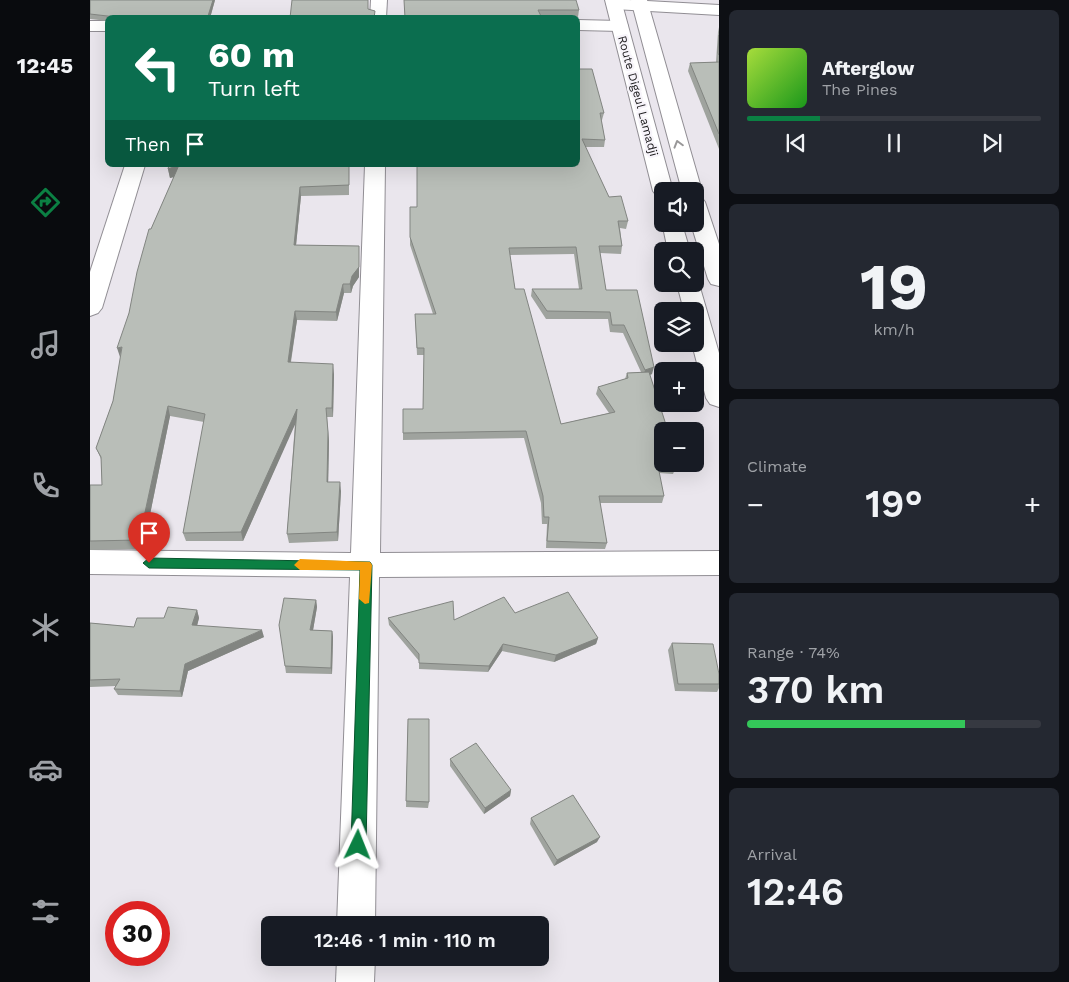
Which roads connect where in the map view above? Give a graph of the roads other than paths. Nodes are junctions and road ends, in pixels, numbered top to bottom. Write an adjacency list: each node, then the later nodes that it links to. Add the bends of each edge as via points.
1 (379, 0): 5 (street)
2 (614, 2): 3 (street); 9 (street, Route Digeul Lamadji)
3 (640, 2): 4 (street); 13 (street, one-way to 3)
4 (719, 10)
5 (378, 15)
6 (580, 25): 9 (street)
7 (90, 26): 8 (street)
8 (105, 26)
9 (620, 26): 12 (street, Route Digeul Lamadji)
10 (134, 167): 17 (street)
11 (375, 167): 21 (street)
12 (661, 182)
13 (690, 182)
14 (704, 231): 15 (street)
15 (719, 279)
16 (690, 292): 18 (street)
17 (90, 308)
18 (719, 398)
19 (90, 562): 21 (street)
20 (719, 563): 21 (street)
21 (366, 565): 22 (street)
22 (356, 916)
23 (356, 966): 24 (street)
24 (355, 982)

